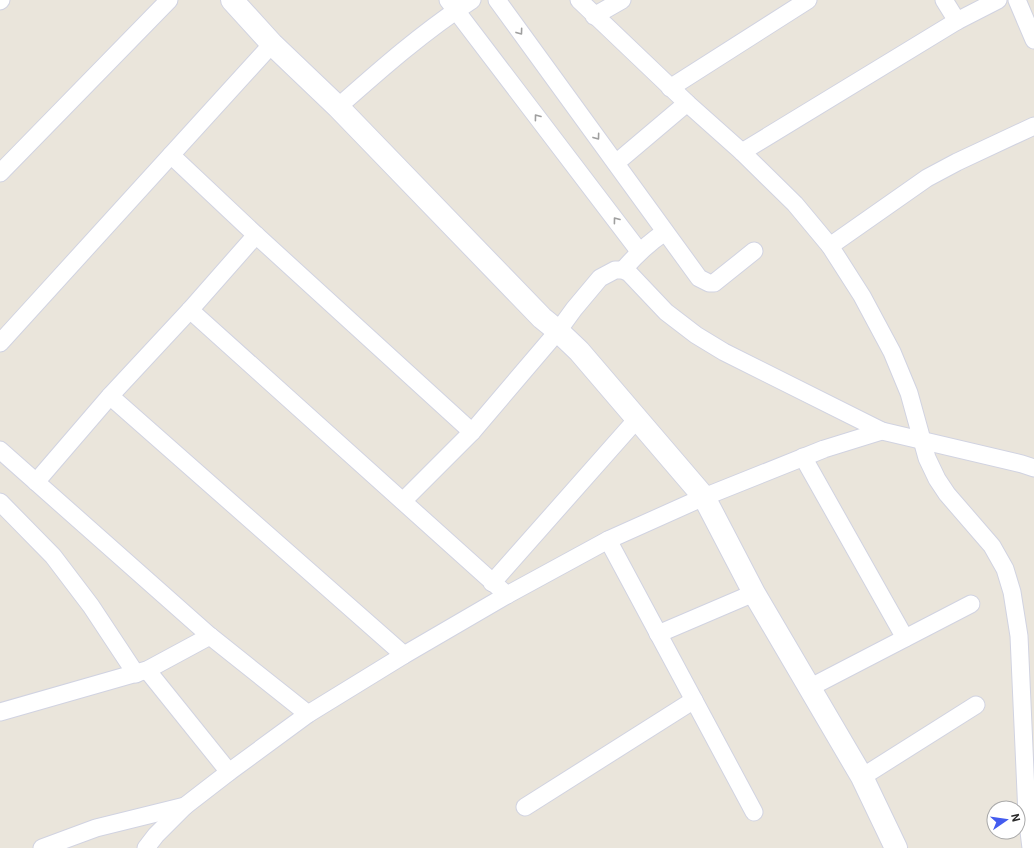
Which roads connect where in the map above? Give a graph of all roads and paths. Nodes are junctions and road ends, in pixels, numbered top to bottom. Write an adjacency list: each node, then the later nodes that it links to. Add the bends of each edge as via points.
1 (169, 0): 23 (street)
2 (232, 0): 15 (street)
3 (472, 0): 11 (street)
4 (497, 0): 22 (street, one-way to 22)
5 (579, 0): 12 (street)
6 (622, 0): 12 (street)
7 (808, 0): 16 (street)
8 (944, 0): 13 (street)
9 (998, 0): 13 (street)
10 (1017, 0): 14 (street)
11 (452, 5): 18 (street); 27 (street, one-way to 11)
12 (594, 16): 16 (street)
13 (957, 21): 20 (street)
14 (1034, 40)
15 (272, 44): 18 (street); 21 (street)
16 (670, 88): 17 (street)
17 (687, 103): 20 (street); 22 (street)
18 (338, 107): 31 (street, via 542,318)
19 (1034, 126): 26 (street, via 927,178)
20 (742, 152): 26 (street, via 795,204)
21 (171, 155): 25 (street); 32 (street)
22 (616, 163): 24 (street)
23 (0, 173)
24 (665, 232): 27 (street); 28 (street, via 699,278 709,283 714,283)
25 (256, 235): 30 (street); 36 (street)
26 (830, 246): 37 (street, via 862,296 892,352 909,393)
27 (639, 251): 29 (street)
28 (754, 251)
29 (623, 270): 31 (street, via 615,270 600,278); 35 (street, via 629,273 666,312 696,335 724,352)
30 (190, 310): 33 (street); 43 (street)
31 (558, 331): 34 (street); 36 (street)
32 (0, 343)
33 (110, 396): 41 (street); 53 (street)
34 (637, 419): 42 (street); 46 (street)
35 (882, 431): 37 (street); 39 (street)
36 (472, 432): 43 (street)
37 (923, 441): 40 (street); 68 (street, via 927,458 937,479 992,546 1005,569 1012,592 1019,636 1027,815)
38 (2, 456): 41 (street)
39 (803, 457): 42 (street); 52 (street)
40 (1034, 468)
41 (36, 482): 51 (street)
42 (704, 498): 45 (street); 47 (street)
43 (403, 501): 46 (street)
44 (0, 502): 54 (street, via 53,556)
45 (608, 540): 48 (street); 50 (street)
46 (492, 583): 48 (street)
47 (754, 593): 50 (street); 55 (street)
48 (507, 595): 53 (street)
49 (971, 604): 52 (street)
50 (658, 634): 56 (street)
51 (210, 636): 54 (street); 59 (street)
52 (904, 638): 55 (street)
53 (404, 655): 59 (street)
54 (142, 672): 58 (street); 60 (street)
55 (809, 688): 61 (street)
56 (694, 700): 63 (street); 64 (street)
57 (976, 705): 61 (street)
58 (0, 712)
59 (308, 714): 60 (street)
60 (229, 772): 62 (street)
61 (862, 778): 67 (street)
62 (185, 806): 65 (street, via 96,828); 66 (street)
63 (525, 807)
64 (754, 812)
65 (42, 848)
66 (146, 848)
67 (896, 848)
68 (1031, 848)

